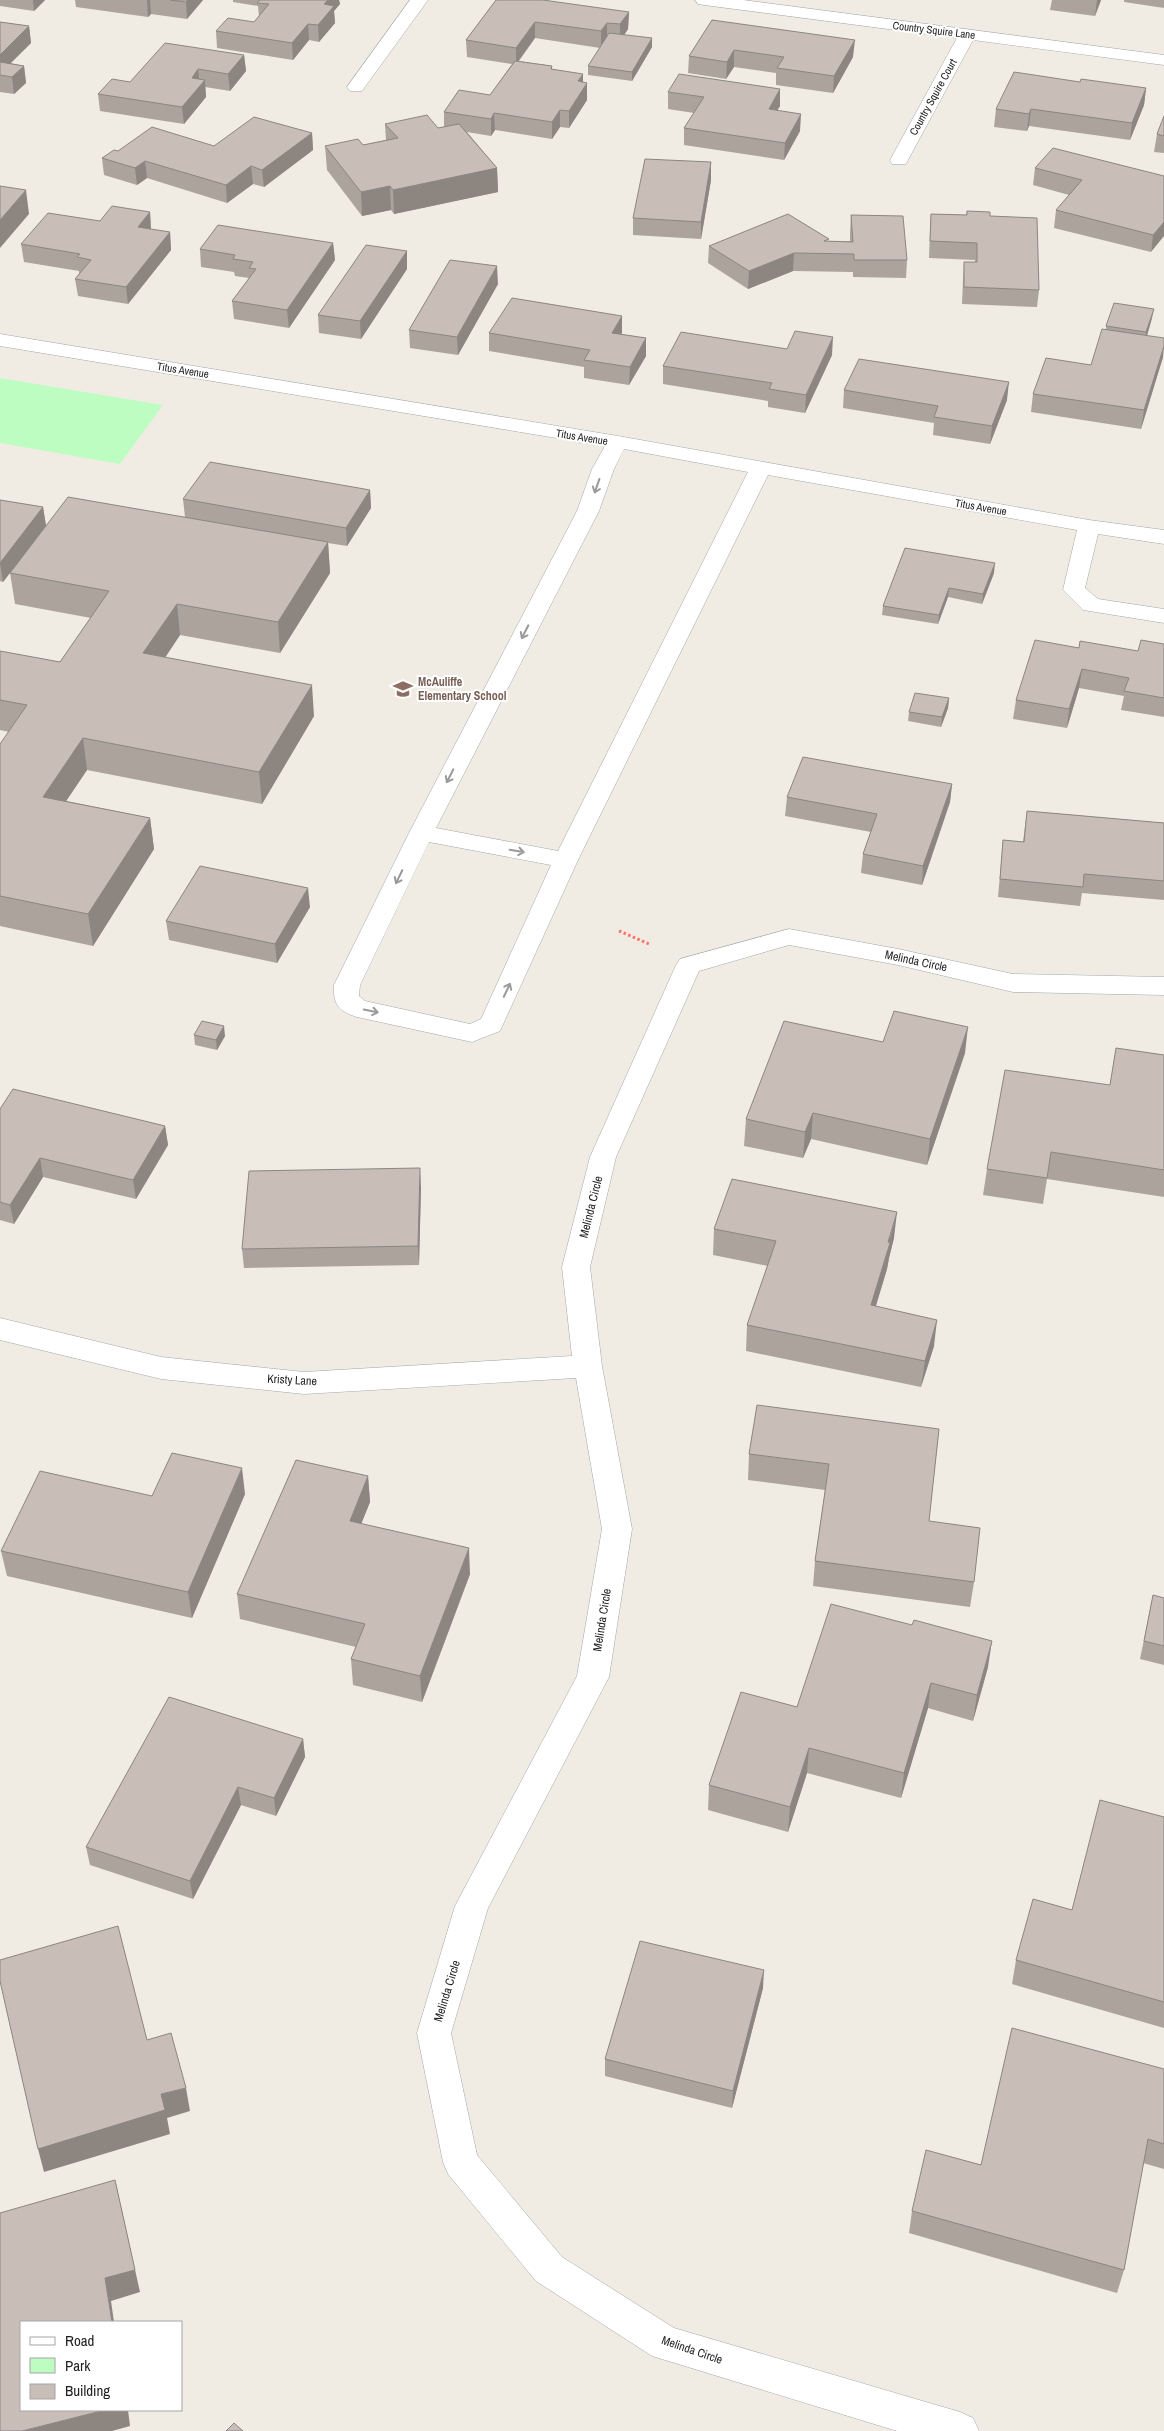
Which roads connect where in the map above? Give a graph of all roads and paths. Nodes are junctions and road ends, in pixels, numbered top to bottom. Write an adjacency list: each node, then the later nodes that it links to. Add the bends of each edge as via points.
1 (419, 0): 5 (street)
2 (704, 0): 3 (street, Country Squire Lane)
3 (967, 35): 4 (street, Country Squire Lane); 6 (street, Country Squire Court)
4 (1164, 60)
5 (356, 87)
6 (899, 160)
7 (0, 340): 8 (street, Titus Avenue)
8 (618, 442): 9 (street, Titus Avenue); 13 (street, one-way to 13, via 603,469 588,511)
9 (761, 467): 10 (street, Titus Avenue); 14 (street)
10 (1089, 526): 11 (street, Titus Avenue); 12 (street, via 1074,590 1091,604)
11 (1164, 537)
12 (1164, 616)
13 (421, 834): 14 (street, one-way to 14); 14 (street, one-way to 14, via 347,985 346,999 357,1008 472,1033 491,1024)
14 (566, 860)
15 (619, 931): 16 (path)
16 (649, 944)
17 (1164, 986): 19 (street, Melinda Circle, via 1013,983 789,937 689,965 603,1157 576,1267)
18 (0, 1329): 19 (street, Kristy Lane, via 162,1368 304,1383)
19 (588, 1366): 20 (street, Melinda Circle, via 617,1529 593,1677 472,1906 434,2033 461,2162 549,2269 665,2343)
20 (960, 2431)

